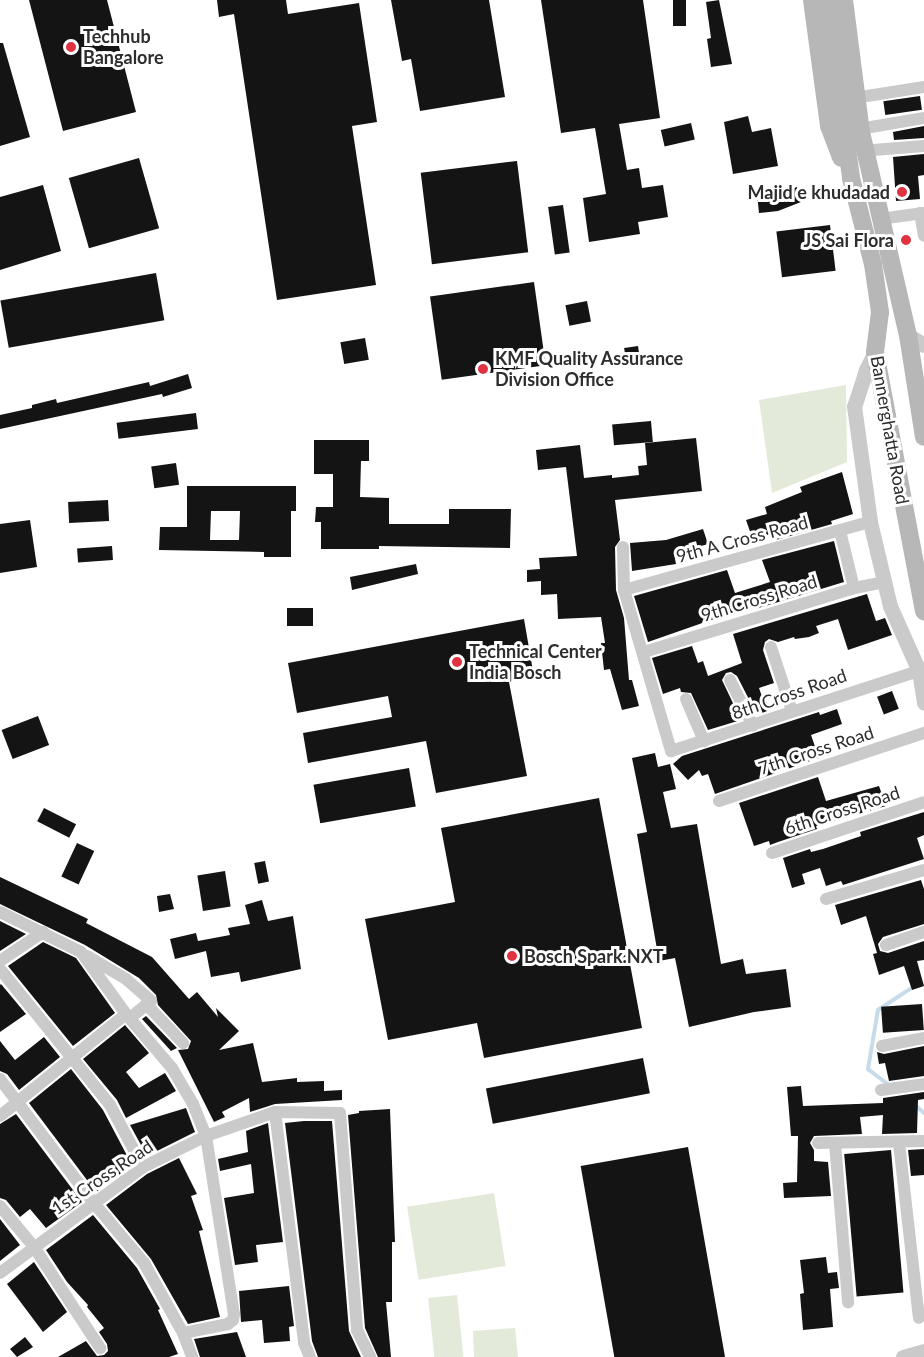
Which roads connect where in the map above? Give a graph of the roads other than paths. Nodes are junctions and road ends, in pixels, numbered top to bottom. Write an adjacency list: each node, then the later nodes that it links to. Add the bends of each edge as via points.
1 (812, 0): 11 (main road, via 829,126)
2 (827, 0): 11 (main road)
3 (844, 0): 11 (main road)
4 (857, 0): 6 (main road)
5 (924, 87): 6 (street)
6 (871, 95): 8 (main road)
7 (924, 118): 8 (street)
8 (871, 127): 10 (main road)
9 (924, 146): 10 (street)
10 (873, 150): 11 (main road)
11 (860, 177): 13 (main road, Bannerghatta Road); 17 (main road, Bannerghatta Road, via 880,312)
12 (922, 213): 13 (street); 14 (street)
13 (880, 219): 15 (main road, Bannerghatta Road)
14 (924, 236)
15 (908, 335): 16 (street); 18 (main road, Bannerghatta Road)
16 (924, 345)
17 (875, 352): 19 (street, via 854,406); 25 (main road, Bannerghatta Road)
18 (924, 436)
19 (870, 522): 20 (street, 9th A Cross Road); 22 (street)
20 (840, 531): 23 (street); 24 (street, 9th A Cross Road)
21 (623, 547): 24 (street)
22 (884, 582): 23 (street, 9th Cross Road); 28 (street, via 890,606)
23 (854, 588): 27 (street, 9th Cross Road)
24 (624, 590): 27 (street)
25 (924, 611)
26 (771, 647): 32 (street)
27 (644, 652): 35 (street, 8th Cross Road, via 671,752)
28 (919, 671): 31 (street); 32 (street, 8th Cross Road)
29 (730, 680): 33 (street)
30 (686, 699): 35 (street)
31 (924, 703)
32 (792, 711): 33 (street, 8th Cross Road)
33 (753, 726): 35 (street, 8th Cross Road)
34 (924, 733): 36 (street, 7th Cross Road)
35 (704, 741)
36 (719, 801)
37 (924, 802): 38 (street, 6th Cross Road)
38 (772, 853)
39 (924, 870): 40 (street)
40 (826, 899)
41 (0, 912): 42 (street)
42 (43, 932): 45 (street); 46 (street)
43 (924, 932): 44 (street)
44 (886, 945)
45 (81, 952): 48 (street, via 126,979 151,1001); 49 (street)
46 (0, 961)
47 (0, 969): 53 (street)
48 (146, 1004): 49 (street); 51 (street)
49 (128, 1016): 53 (street); 60 (street, via 184,1085)
50 (924, 1038): 52 (street)
51 (183, 1043)
52 (882, 1046)
53 (72, 1059): 57 (street); 65 (street, via 110,1105)
54 (0, 1079): 57 (street)
55 (924, 1084): 56 (street)
56 (881, 1090)
57 (18, 1102): 59 (street); 66 (street)
58 (275, 1112): 60 (street, 1st Cross Road); 78 (street, via 304,1343); 79 (street, 1st Cross Road, via 340,1113 357,1330)
59 (0, 1116)
60 (206, 1136): 65 (street, 1st Cross Road); 74 (street, via 234,1314 228,1324)
61 (924, 1141): 64 (street)
62 (818, 1143): 63 (street)
63 (835, 1143): 64 (street); 72 (street)
64 (898, 1143): 69 (street)
65 (143, 1167): 66 (street, 1st Cross Road)
66 (93, 1202): 70 (street, 1st Cross Road); 74 (street, via 144,1263)
67 (0, 1206): 70 (street)
68 (924, 1244): 69 (street)
69 (910, 1246): 73 (street)
70 (34, 1247): 71 (street, 1st Cross Road); 75 (street)
71 (0, 1273)
72 (848, 1302)
73 (919, 1318)
74 (183, 1334): 77 (street)
75 (100, 1348)
76 (924, 1351): 80 (street)
77 (192, 1357)
78 (310, 1357)
79 (370, 1357)
80 (903, 1357)

